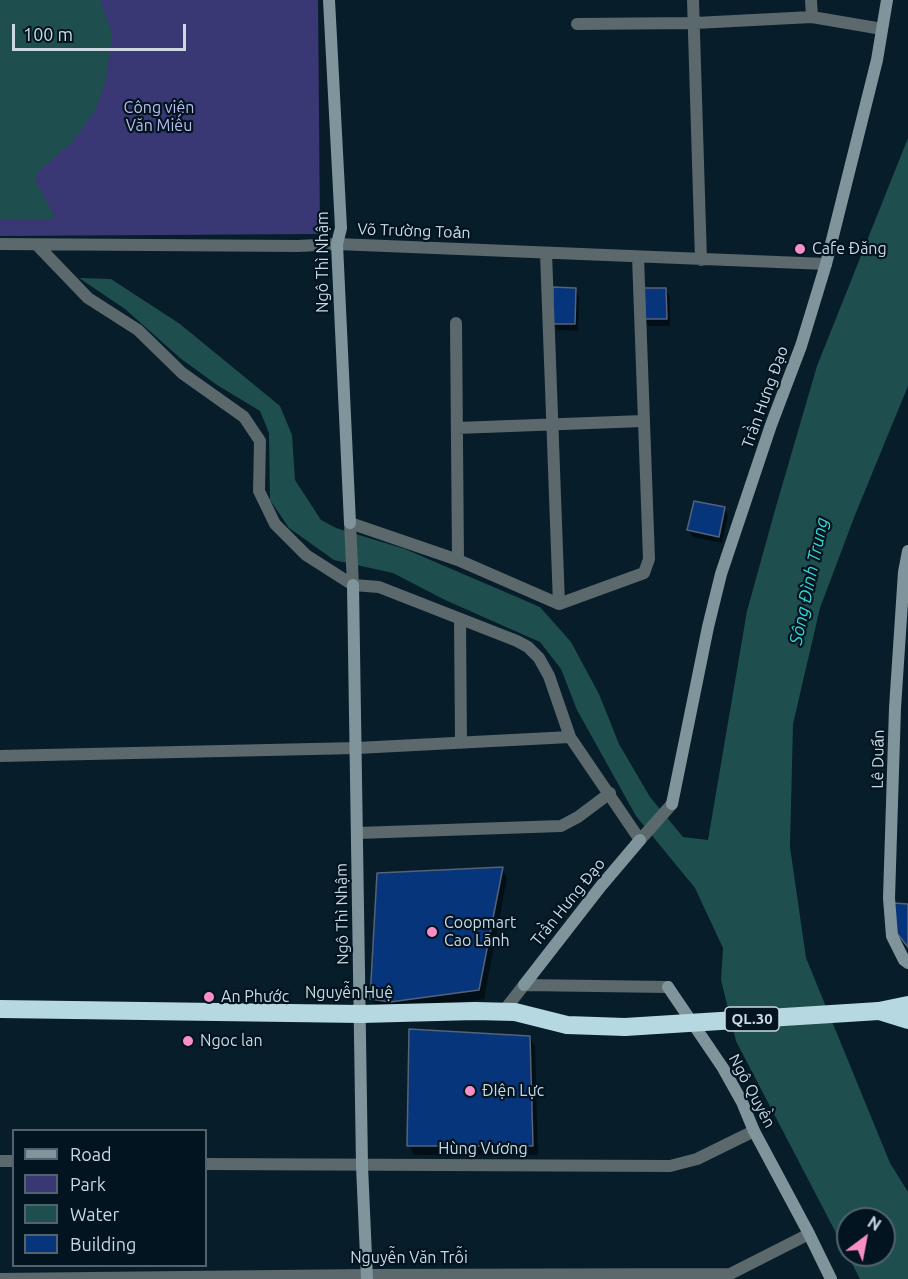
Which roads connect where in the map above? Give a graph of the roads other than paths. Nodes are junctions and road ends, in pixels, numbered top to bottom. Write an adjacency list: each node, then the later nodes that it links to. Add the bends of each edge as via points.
1 (328, 0): 10 (street, Ngô Thì Nhậm, via 341,228)
2 (693, 0): 6 (street)
3 (812, 0): 5 (street)
4 (887, 0): 8 (street, Trần Hưng Đạo)
5 (812, 17): 6 (street); 8 (street)
6 (695, 23): 7 (street); 14 (street)
7 (577, 24)
8 (882, 29): 15 (street, Trần Hưng Đạo)
9 (0, 244): 11 (street, Võ Trường Toản)
10 (337, 244): 11 (street, Võ Trường Toản); 12 (street, Võ Trường Toản); 20 (street, Ngô Thì Nhậm)
11 (38, 246): 24 (street, via 88,298 138,330 182,373 244,417 260,441 259,491 275,524 306,555)
12 (546, 253): 13 (street, Võ Trường Toản); 18 (street)
13 (638, 257): 14 (street, Võ Trường Toản); 17 (street)
14 (701, 260): 15 (street, Võ Trường Toản)
15 (826, 264): 33 (street, Trần Hưng Đạo, via 721,574 672,804)
16 (456, 323): 19 (street)
17 (643, 421): 18 (street); 25 (street, via 649,559 644,573)
18 (551, 424): 19 (street); 25 (street)
19 (457, 428): 22 (street)
20 (350, 523): 22 (street); 24 (street)
21 (908, 551): 23 (street, Lê Duẩn)
22 (458, 561): 25 (street)
23 (906, 573): 34 (street, Lê Duẩn, via 895,708 889,898 892,936)
24 (353, 585): 26 (street, via 379,587); 29 (street, Ngô Thì Nhậm)
25 (559, 604)
26 (460, 619): 27 (street, via 528,647 549,676); 28 (street)
27 (570, 737): 28 (street); 31 (street)
28 (461, 743): 29 (street)
29 (357, 748): 30 (street); 32 (street, Ngô Thì Nhậm)
30 (0, 756)
31 (610, 793): 32 (street, via 561,826); 33 (street)
32 (358, 833): 38 (street, Ngô Thì Nhậm)
33 (640, 840): 35 (street, Trần Hưng Đạo)
34 (908, 963)
35 (524, 985): 37 (street); 40 (street, Ngô Quyền, via 668,987 723,1068)
36 (0, 1009): 38 (highway, Nguyễn Huệ / QL.30)
37 (503, 1012): 38 (highway, Nguyễn Huệ / QL.30); 39 (highway, Nguyễn Huệ / QL.30, bridge, via 567,1025 625,1027 879,1011)
38 (361, 1014): 42 (street, Ngô Thì Nhậm)
39 (907, 1018)
40 (754, 1131): 42 (street, Hùng Vương, via 697,1159 670,1166); 43 (street, Ngô Quyền)
41 (207, 1164): 42 (street, Hùng Vương)
42 (362, 1166): 45 (street, Ngô Thì Nhậm)
43 (809, 1234): 44 (street, Nguyễn Văn Trỗi, via 730,1274); 48 (street, Ngô Quyền)
44 (616, 1276): 45 (street, Nguyễn Văn Trỗi)
45 (367, 1277): 47 (street, Nguyễn Văn Trỗi)
46 (0, 1279): 47 (street, Nguyễn Văn Trỗi)
47 (54, 1279)
48 (831, 1279)

